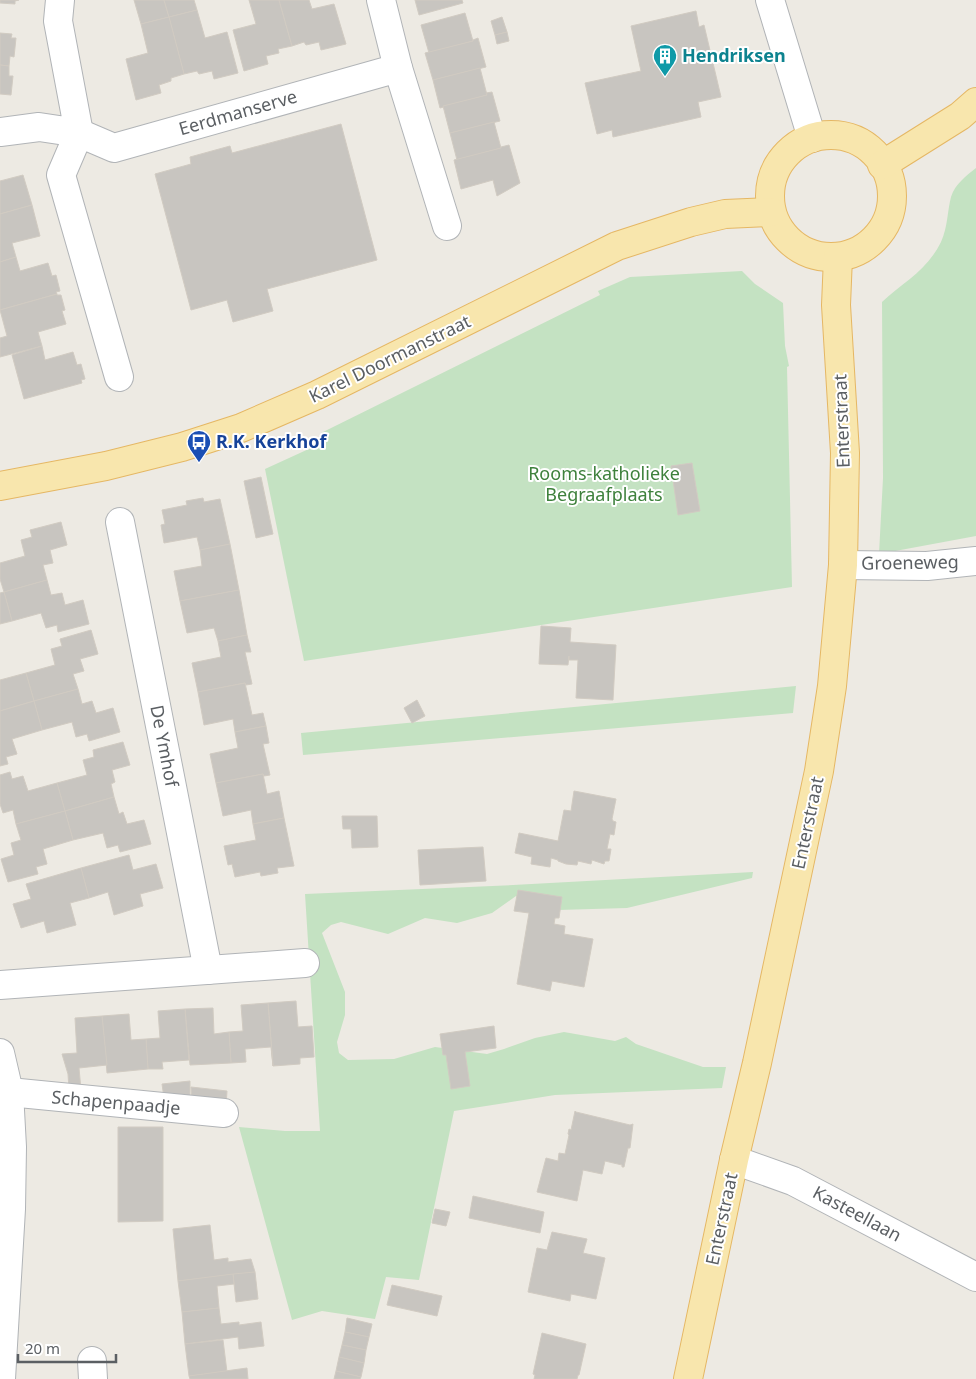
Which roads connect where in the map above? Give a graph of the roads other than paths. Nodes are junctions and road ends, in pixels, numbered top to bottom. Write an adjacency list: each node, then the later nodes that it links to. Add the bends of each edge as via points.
1 (60, 0): 7 (street, via 58,21)
2 (381, 0): 4 (street)
3 (770, 0): 8 (street)
4 (398, 68): 7 (street, Eerdmanserve, via 114,148); 11 (street)
5 (976, 102): 9 (main road, via 960,116)
6 (0, 132): 7 (street, Eerdmanserve, via 39,126)
7 (79, 133): 13 (street, via 61,175)
8 (812, 138): 9 (main road, via 832,135 852,139 870,149); 10 (main road, via 792,149 777,166 770,188)
9 (882, 165): 12 (main road, via 890,183 891,204 886,223 874,240 858,252)
10 (771, 212): 12 (main road, via 780,232 796,247 816,256); 14 (main road, Karel Doormanstraat, via 725,214 617,246 317,395 240,428 123,462)
11 (447, 226)
12 (838, 257): 17 (main road, Enterstraat, via 836,305 845,453)
13 (119, 377)
14 (0, 486)
15 (120, 522): 19 (street, De Ymhof)
16 (976, 561): 17 (street, Groeneweg, via 927,566)
17 (843, 565): 24 (main road, Enterstraat, via 832,686 819,771)
18 (306, 963): 19 (street)
19 (208, 970): 20 (street)
20 (0, 985)
21 (0, 1053): 22 (street)
22 (6, 1100): 23 (street, Schapenpaadje); 26 (street, via 12,1147 11,1209)
23 (224, 1113)
24 (734, 1160): 25 (street, Kasteellaan, via 793,1181); 27 (main road, Enterstraat)
25 (976, 1277)
26 (1, 1379)
27 (688, 1379)

